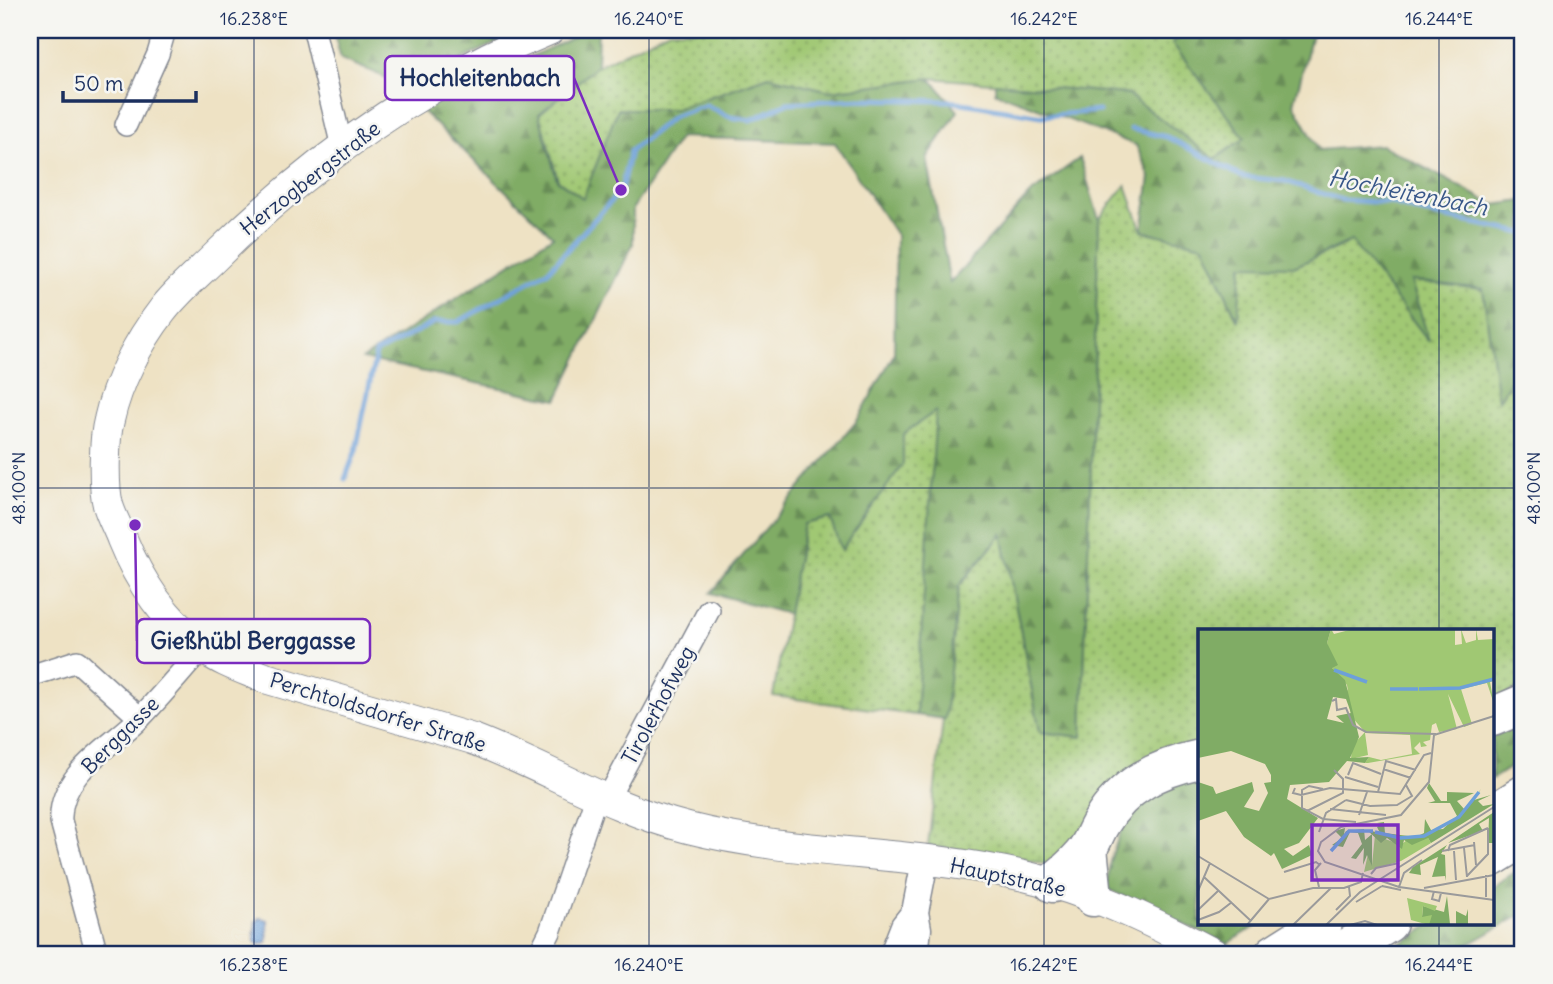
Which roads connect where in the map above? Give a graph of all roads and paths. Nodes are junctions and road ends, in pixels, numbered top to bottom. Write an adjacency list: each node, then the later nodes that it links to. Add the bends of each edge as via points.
1 (165, 30): 4 (street)
2 (314, 30): 5 (street)
3 (549, 30): 5 (main road, Herzogbergstraße, via 459,72)
4 (126, 125)
5 (342, 146): 6 (main road, Herzogbergstraße, via 281,195)
6 (163, 310): 8 (main road, Perchtoldsdorfer Straße, via 121,382 108,421 108,504 141,581 160,607)
7 (709, 610): 15 (street, Tirolerhofweg)
8 (203, 648): 12 (street, Berggasse); 15 (main road, Perchtoldsdorfer Straße, via 265,678 473,739)
9 (30, 676): 12 (street, via 77,661)
10 (1523, 705): 11 (highway)
11 (1494, 716)
12 (140, 718): 27 (street, Berggasse, via 88,763 71,786 61,811)
13 (1198, 759): 18 (highway, via 1140,780 1107,814)
14 (1523, 795): 16 (highway)
15 (602, 799): 20 (main road, Perchtoldsdorfer Straße, via 687,828 735,838); 28 (street, Tirolerhofweg)
16 (1494, 814)
17 (1523, 838): 19 (highway)
18 (1088, 848): 21 (highway); 22 (highway)
19 (1494, 857)
20 (925, 861): 21 (main road, Hauptstraße); 23 (street, Hauptstraße)
21 (1053, 883): 22 (main road, Hauptstraße)
22 (1093, 897): 26 (main road, Hauptstraße)
23 (915, 912): 29 (street, Hauptstraße); 30 (street, Hauptstraße)
24 (1320, 925): 31 (highway)
25 (1385, 925): 32 (highway)
26 (1207, 951)
27 (97, 954)
28 (540, 954)
29 (893, 954)
30 (915, 954)
31 (1274, 954)
32 (1338, 954)

